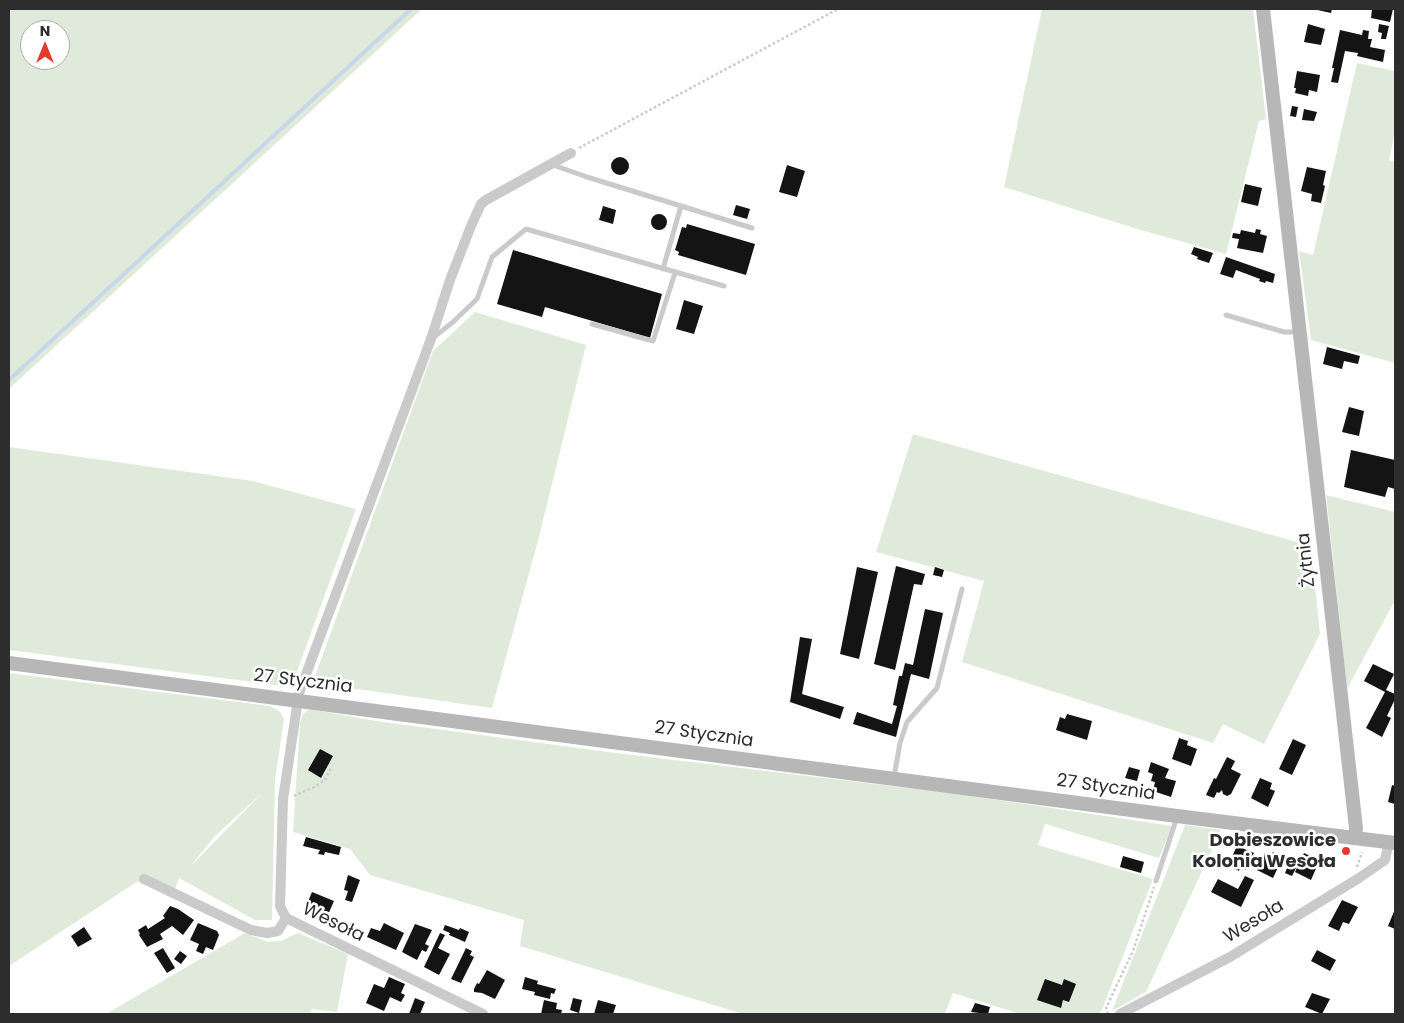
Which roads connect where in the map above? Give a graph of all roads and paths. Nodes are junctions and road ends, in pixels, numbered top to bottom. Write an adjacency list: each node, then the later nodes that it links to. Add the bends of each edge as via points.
1 (838, 9): 3 (path)
2 (1263, 9): 12 (street, Żytnia)
3 (571, 153): 4 (street, Wesoła)
4 (551, 164): 5 (lane); 13 (street, Wesoła, via 481,204 450,280)
5 (681, 206): 6 (lane); 7 (lane)
6 (752, 228)
7 (663, 269): 8 (lane); 13 (lane, via 526,229 492,257 477,299)
8 (675, 272): 9 (lane); 11 (lane, via 653,342)
9 (724, 286)
10 (1226, 315): 12 (lane, via 1284,332)
11 (592, 324)
12 (1300, 332): 21 (street, Żytnia, via 1356,824)
13 (431, 339): 16 (street, Wesoła)
14 (962, 589): 18 (lane, via 937,688 907,722)
15 (9, 663): 16 (street, 27 Stycznia)
16 (298, 700): 18 (street, 27 Stycznia); 19 (street, Wesoła)
17 (331, 768): 19 (path, via 325,780 314,787)
18 (894, 778): 20 (street, 27 Stycznia)
19 (282, 799): 25 (street, Wesoła, via 280,906)
20 (1177, 816): 21 (street, 27 Stycznia); 24 (lane)
21 (1355, 838): 22 (street, 27 Stycznia)
22 (1392, 842): 28 (street, Wesoła, via 1385,860 1359,878 1230,957)
23 (144, 879): 25 (street, via 251,930 278,931)
24 (1156, 881): 27 (path, via 1133,951 1106,1008)
25 (286, 918): 26 (street, Wesoła)
26 (483, 1014)
27 (1108, 1014)
28 (1120, 1014)

